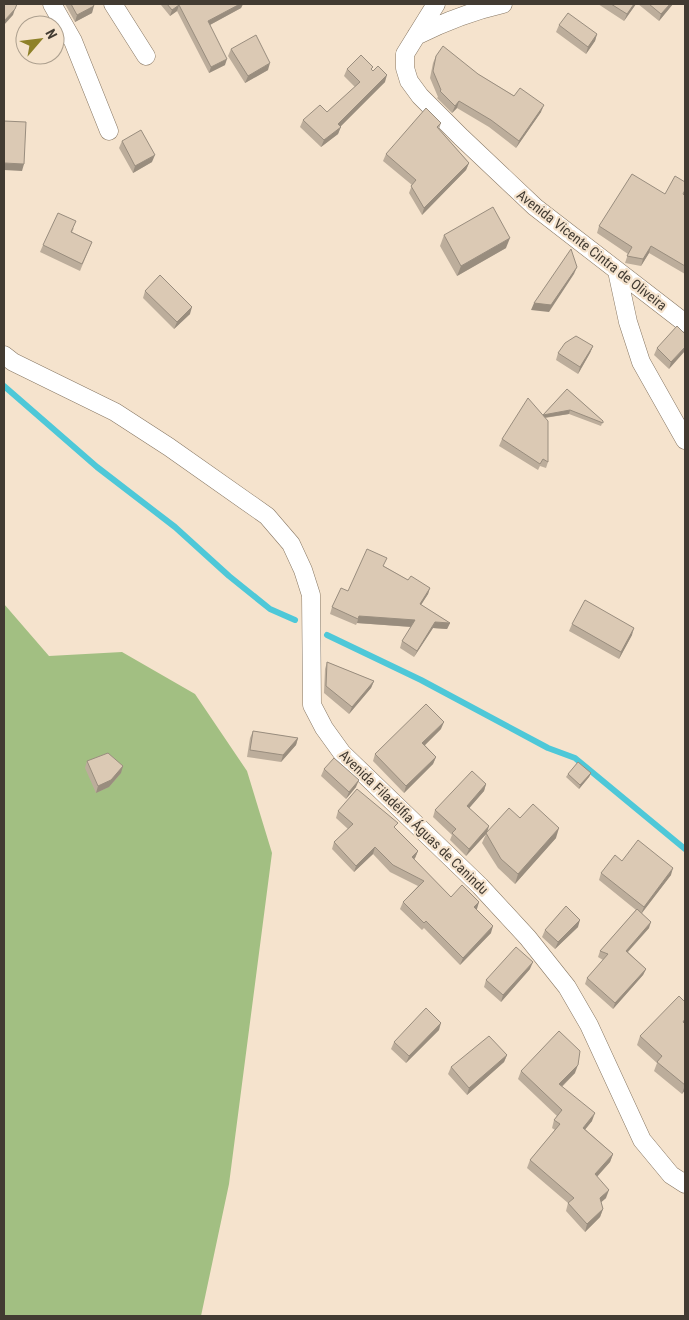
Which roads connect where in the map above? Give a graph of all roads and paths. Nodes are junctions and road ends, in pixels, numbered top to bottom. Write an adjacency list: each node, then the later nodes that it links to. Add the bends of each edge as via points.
1 (52, 4): 7 (street, via 73,42)
2 (113, 4): 6 (street)
3 (436, 4): 5 (street, Avenida Vicente Cintra de Oliveira)
4 (503, 4): 5 (street, via 482,8)
5 (415, 36): 8 (street, Avenida Vicente Cintra de Oliveira, via 405,54 405,68 409,82 420,96 535,208)
6 (146, 56)
7 (109, 131)
8 (617, 271): 9 (street, Avenida Vicente Cintra de Oliveira); 11 (street, via 641,362)
9 (685, 324)
10 (4, 355): 12 (street, Avenida Filadélfia Águas de Canindu, via 115,412 170,447 267,516 291,544 304,570 311,595 312,705 324,728 342,753 480,886 567,987 589,1025 642,1140 671,1175)
11 (685, 440)
12 (685, 1184)

